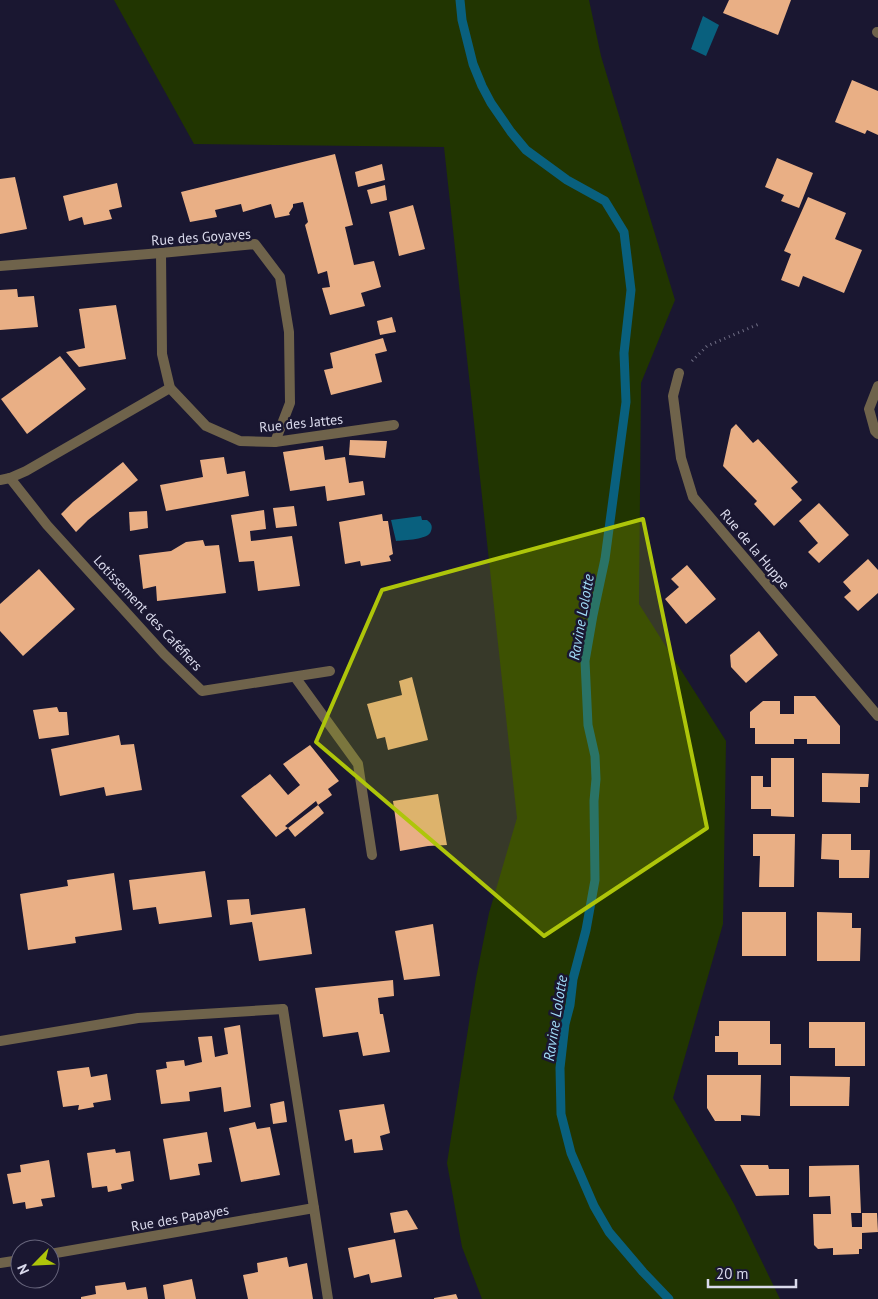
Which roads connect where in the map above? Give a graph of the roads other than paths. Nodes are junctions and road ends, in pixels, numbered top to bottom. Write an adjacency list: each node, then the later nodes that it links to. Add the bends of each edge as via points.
1 (161, 253): 2 (street, Rue des Goyaves); 5 (street, via 162,354); 8 (street, Rue des Goyaves, via 255,244 280,277 289,332 290,403)
2 (0, 266)
3 (679, 373): 12 (street, Rue de la Huppe, via 674,405 681,458 693,497)
4 (878, 386): 7 (street, via 869,409)
5 (170, 388): 8 (street, Rue des Jattes, via 206,426 240,441); 9 (street, via 26,471)
6 (394, 425): 8 (street, Rue des Jattes)
7 (878, 434)
8 (275, 442)
9 (5, 479): 11 (street, Lotissement des Caféfiers, via 164,654 202,691)
10 (330, 671): 11 (street, Lotissement des Caféfiers)
11 (295, 677): 13 (street, via 358,764)
12 (878, 716)
13 (372, 855)
14 (0, 1041): 15 (street, via 138,1018 283,1009)
15 (314, 1208): 16 (street, Rue des Papayes); 17 (street)
16 (60, 1252)
17 (328, 1299)

